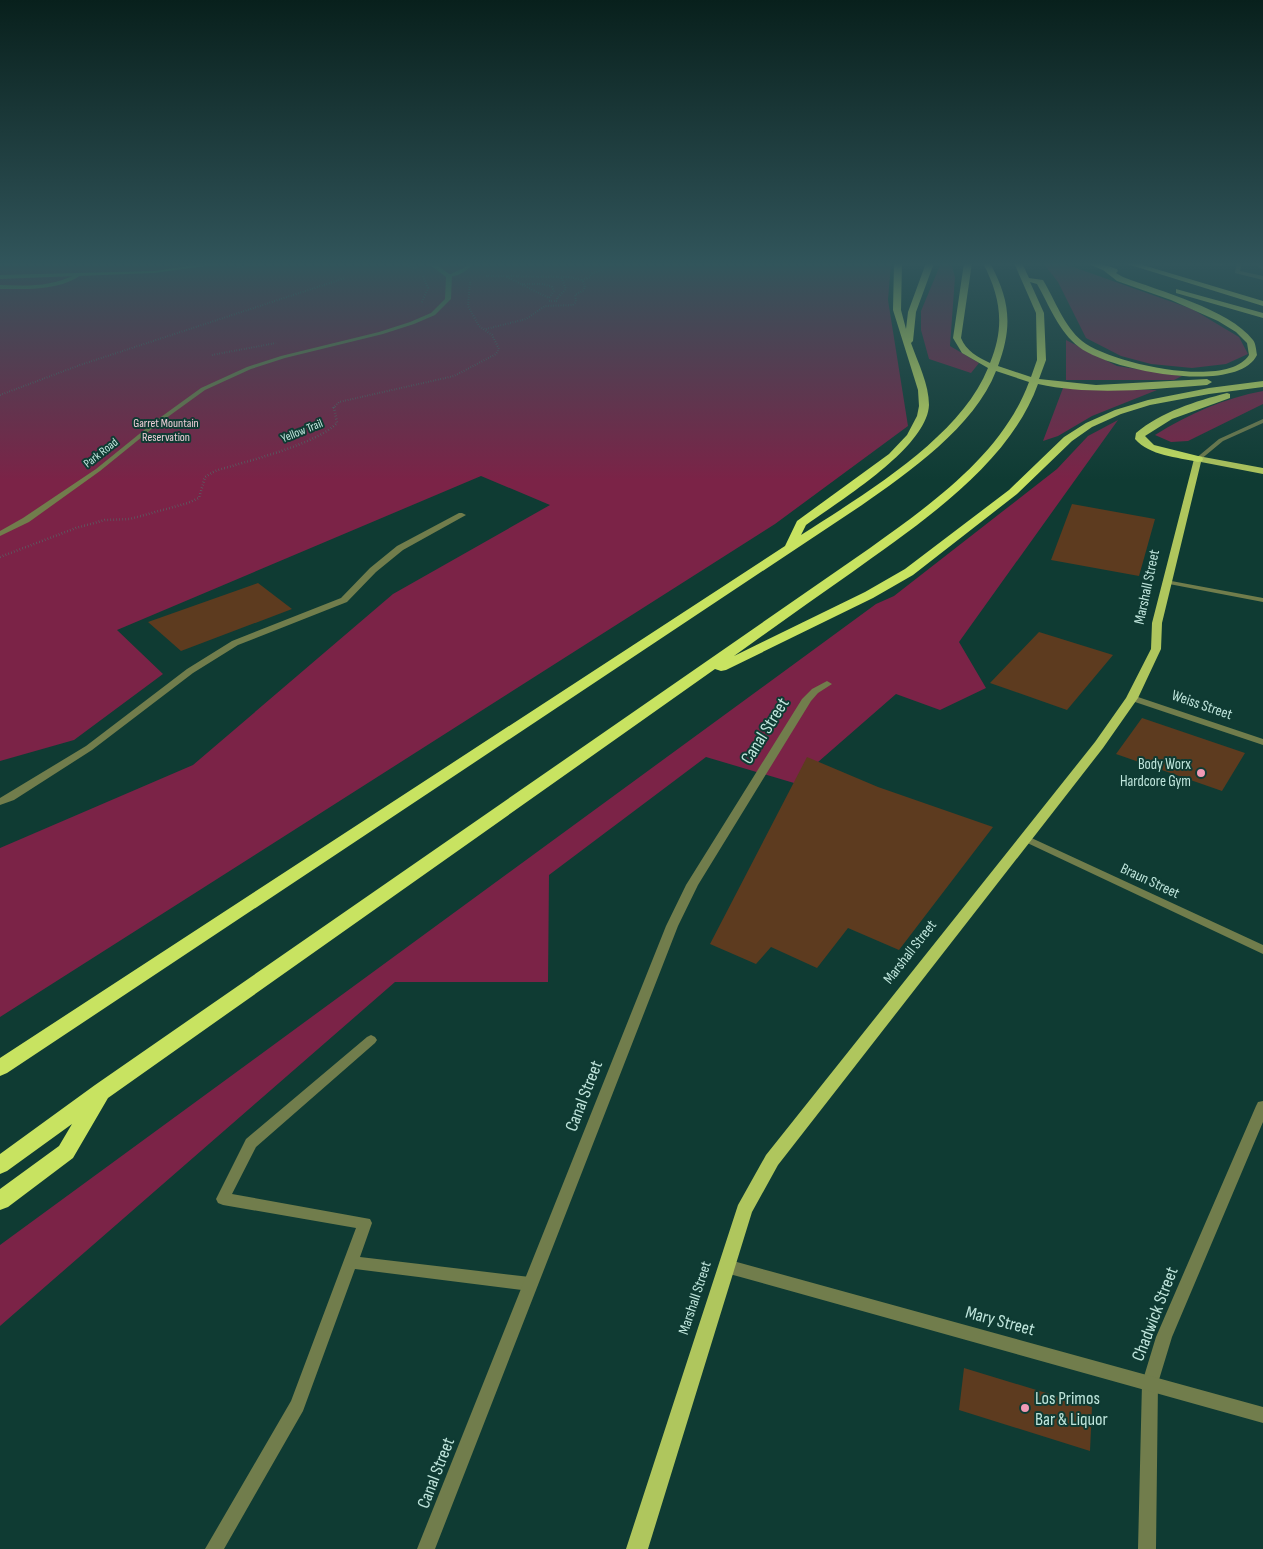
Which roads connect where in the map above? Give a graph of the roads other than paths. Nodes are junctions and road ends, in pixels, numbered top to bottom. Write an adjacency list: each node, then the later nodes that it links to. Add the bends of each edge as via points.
1 (372, 335): 16 (street, Park Road, via 283,357 226,377 203,389 98,470)
2 (904, 335): 9 (highway)
3 (909, 335): 9 (highway)
4 (957, 335): 10 (highway, via 960,347 972,357 994,368 1036,381 1130,387)
5 (1003, 335): 17 (highway, via 995,366 981,394 952,428 910,465)
6 (1044, 335): 21 (highway, via 1035,387 1003,438 985,458 942,499 879,548)
7 (1071, 335): 8 (highway, via 1080,344 1108,359 1154,370 1198,373 1232,368 1247,362 1253,350)
8 (1242, 335)
9 (912, 359): 17 (highway, via 924,398 922,416 911,436 880,467 802,522)
10 (1263, 378)
11 (1263, 386): 13 (highway, via 1190,409 1151,426 1140,435 1140,439 1150,447); 21 (highway, via 1209,391 1148,403 1089,425 1068,440 1013,492 909,572 869,595)
12 (1263, 421): 13 (street, via 1221,440)
13 (1198, 459): 14 (main road); 18 (main road, Marshall Street)
14 (1263, 471)
15 (462, 515): 24 (street, via 400,548 344,600 235,642 190,671 89,748)
16 (0, 534)
17 (790, 547): 28 (highway)
18 (1168, 582): 19 (street); 22 (main road, Marshall Street, via 1157,623 1156,648)
19 (1263, 600)
20 (827, 684): 35 (street, Canal Street, via 807,699 692,885 652,974)
21 (679, 688): 29 (highway)
22 (1132, 698): 23 (street, Weiss Street); 25 (main road, Marshall Street)
23 (1263, 742)
24 (0, 802)
25 (1025, 838): 26 (street, Braun Street); 34 (main road, Marshall Street, via 772,1160 744,1210)
26 (1263, 950)
27 (371, 1040): 33 (street, via 251,1143 223,1199 365,1223)
28 (0, 1068)
29 (102, 1091): 31 (highway); 32 (highway, via 66,1152)
30 (1263, 1106): 36 (street, Chadwick Street, via 1164,1338)
31 (0, 1165)
32 (0, 1201)
33 (350, 1262): 35 (street); 38 (street, via 297,1405)
34 (726, 1266): 36 (street, Mary Street); 40 (main road, Marshall Street)
35 (530, 1284): 39 (street, Canal Street)
36 (1150, 1383): 37 (street, Mary Street); 41 (street, Chadwick Street)
37 (1263, 1415)
38 (214, 1549)
39 (426, 1549)
40 (637, 1549)
41 (1147, 1549)

